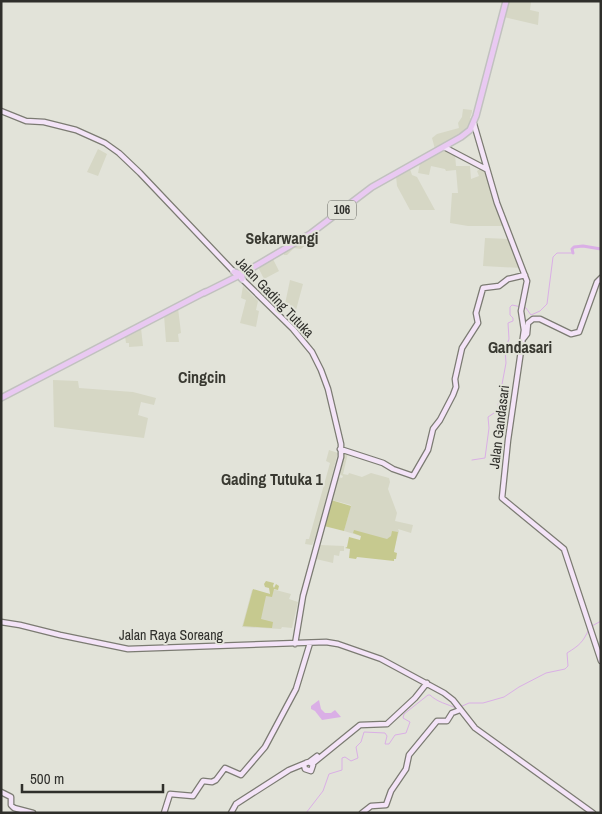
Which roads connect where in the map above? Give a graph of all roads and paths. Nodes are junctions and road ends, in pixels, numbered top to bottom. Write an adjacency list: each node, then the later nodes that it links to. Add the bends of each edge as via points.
1 (506, 1): 3 (main road)
2 (1, 112): 11 (street, Jalan Gading Tutuka, via 26,121 76,130 119,153)
3 (474, 127): 4 (main road, 106); 7 (street, Jalan Gandasari)
4 (454, 140): 5 (main road, 106); 6 (street)
5 (444, 147): 6 (street); 11 (main road, 106, via 372,187 310,234)
6 (455, 152): 8 (street)
7 (483, 157): 8 (street); 9 (street, Jalan Gandasari)
8 (474, 162): 9 (street)
9 (486, 169): 10 (street, Jalan Gandasari)
10 (525, 275): 13 (street, Jalan Gandasari, via 527,284 521,307); 15 (street, via 508,279 499,286 483,288 476,313 478,323 462,348 455,391 433,429 428,450 412,476 384,463)
11 (236, 276): 14 (main road, 106); 15 (street, Jalan Gading Tutuka, via 301,341 326,389)
12 (601, 278): 13 (street, via 579,332 571,334 535,318 528,322)
13 (523, 339): 22 (street, Jalan Gandasari, via 502,498 564,549)
14 (1, 397)
15 (341, 451): 17 (street, Jalan Gading Tutuka)
16 (1, 622): 20 (street, Jalan Raya Soreang, via 128,649)
17 (296, 627): 18 (street, Jalan Gading Tutuka); 21 (street, Jalan Gading Tutuka)
18 (293, 637): 20 (street); 21 (street, Jalan Gading Tutuka)
19 (310, 643): 21 (street, Jalan Raya Soreang); 23 (street, Jalan Raya Soreang, via 326,642 381,659); 30 (street, via 296,690 262,752 241,774 225,768 216,780 203,781 193,796 170,794)
20 (284, 644): 21 (street, Jalan Raya Soreang)
21 (293, 644)
22 (601, 661)
23 (425, 685): 24 (street, Jalan Raya Soreang, via 449,696); 25 (street, via 393,717 385,722 358,723)
24 (459, 708): 32 (street, via 447,721 437,721 409,755 406,769 386,805 371,806); 33 (street, Jalan Raya Soreang, via 475,728)
25 (309, 763): 26 (street); 27 (street, via 304,766); 27 (street, via 312,770)
26 (295, 768): 27 (street); 31 (street, via 238,802)
27 (306, 770)
28 (1, 792): 29 (street, via 11,797 14,808)
29 (33, 813)
30 (164, 813)
31 (231, 813)
32 (362, 813)
33 (593, 813)

